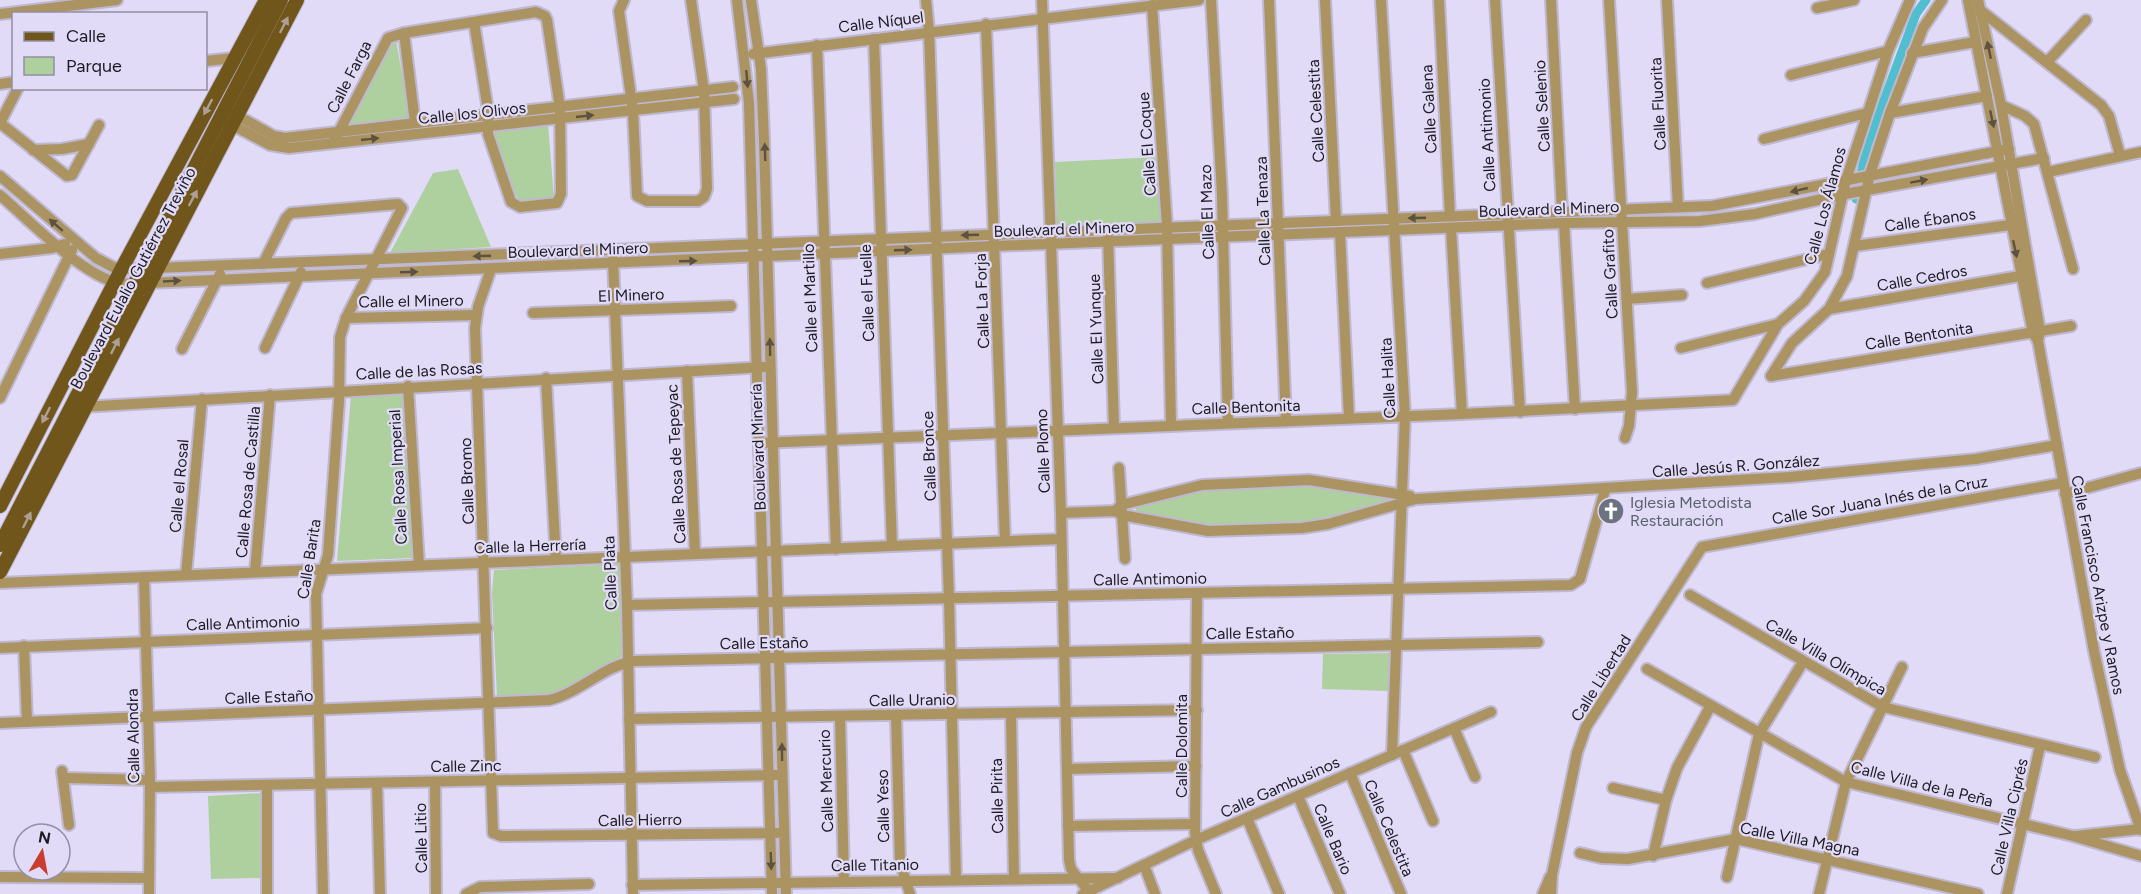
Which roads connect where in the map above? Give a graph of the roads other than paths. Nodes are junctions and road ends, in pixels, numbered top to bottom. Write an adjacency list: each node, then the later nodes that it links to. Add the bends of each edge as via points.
1 (117, 0): 27 (street)
2 (266, 0): 43 (main road, Boulevard Eulalio Gutiérrez Treviño)
3 (281, 0): 58 (main road, Boulevard Eulalio Gutiérrez Treviño)
4 (297, 0): 58 (main road, Boulevard Eulalio Gutiérrez Treviño, one-way to 4)
5 (624, 0): 53 (street, via 619,11)
6 (691, 0): 49 (street)
7 (737, 0): 42 (street, Boulevard Minería)
8 (751, 0): 40 (street, Boulevard Minería)
9 (926, 0): 34 (street, Calle Bronce)
10 (1042, 0): 30 (street, Calle Plomo)
11 (1199, 0): 25 (street, Calle Níquel)
12 (1211, 0): 88 (street, Calle El Mazo)
13 (1269, 0): 86 (street, Calle La Tenaza)
14 (1325, 0): 84 (street, Calle Celestita)
15 (1381, 0): 82 (street, Calle Halita)
16 (1439, 0): 81 (street, Calle Galena)
17 (1494, 0): 83 (street, Calle Antimonio)
18 (1551, 0): 80 (street, Calle Selenio)
19 (1609, 0): 79 (street, Calle Grafito)
20 (1667, 0): 78 (street, Calle Fluorita)
21 (1854, 0): 28 (street)
22 (1910, 0): 39 (street, Calle Los Álamos)
23 (1942, 0): 41 (street, Calle Los Álamos)
24 (1968, 0): 37 (street, Calle Francisco Arizpe y Ramos)
25 (1152, 5): 30 (street, Calle Níquel); 90 (street, Calle El Coque)
26 (1979, 5): 45 (street); 54 (street, Calle Francisco Arizpe y Ramos, one-way to 26)
27 (60, 7): 29 (street)
28 (1817, 8)
29 (17, 12)
30 (1044, 18): 33 (street, Calle Níquel); 94 (street, Calle Plomo)
31 (2086, 20): 45 (street)
32 (474, 22): 35 (street, Calle Farga); 55 (street, Calle Farga, via 536,12 545,16); 59 (street)
33 (986, 24): 34 (street, Calle Níquel); 96 (street, Calle La Forja)
34 (929, 31): 36 (street, Calle Níquel); 98 (street, Calle Bronce)
35 (404, 33): 61 (street); 63 (street, Calle Farga, via 384,41)
36 (874, 39): 38 (street, Calle Níquel); 100 (street, Calle el Fuelle)
37 (1974, 42): 41 (street); 50 (street, Calle Francisco Arizpe y Ramos)
38 (817, 45): 40 (street, Calle Níquel); 104 (street, Calle el Martillo)
39 (1888, 51): 46 (street); 56 (street, Calle Los Álamos)
40 (759, 52): 42 (street, Calle Níquel); 106 (street, Boulevard Minería, one-way to 40)
41 (1912, 53): 57 (street, Calle Los Álamos)
42 (744, 55): 108 (street, Boulevard Minería, one-way to 108)
43 (234, 58): 44 (street); 128 (main road, Boulevard Eulalio Gutiérrez Treviño, one-way to 128)
44 (207, 61)
45 (2048, 61): 70 (street, via 2106,110)
46 (1791, 75)
47 (733, 87): 49 (street, Calle los Olivos)
48 (17, 90): 60 (street)
49 (704, 91): 52 (street); 53 (street, Calle los Olivos)
50 (1987, 96): 57 (street); 67 (street, Calle Francisco Arizpe y Ramos, one-way to 67)
51 (734, 99): 52 (street, Calle los Olivos)
52 (705, 103): 53 (street, Calle los Olivos); 53 (street, via 707,189 698,201 639,198)
53 (633, 105): 55 (street, Calle los Olivos)
54 (2001, 105): 67 (street, Calle Francisco Arizpe y Ramos); 71 (street, via 2030,119)
55 (560, 113): 59 (street, Calle los Olivos); 59 (street, via 560,198 554,205 513,205 490,143)
56 (1867, 113): 64 (street); 75 (street, Calle Los Álamos)
57 (1890, 113): 75 (street, Calle Los Álamos)
58 (228, 117): 63 (street, Calle los Olivos, via 279,137); 65 (street, Calle los Olivos, via 277,147); 125 (main road, Boulevard Eulalio Gutiérrez Treviño, one-way to 58)
59 (487, 121): 61 (street, Calle los Olivos); 65 (street, Calle los Olivos, one-way to 59)
60 (0, 123): 68 (street)
61 (416, 123): 63 (street, Calle los Olivos)
62 (99, 125): 66 (street)
63 (339, 131): 65 (street, Calle Farga)
64 (1764, 139)
65 (333, 143)
66 (89, 144): 68 (street); 68 (street, via 72,175 67,176)
67 (2003, 149): 72 (street, Calle Francisco Arizpe y Ramos); 75 (street, Boulevard el Minero)
68 (33, 150)
69 (2141, 152): 70 (street)
70 (2120, 155): 73 (street)
71 (2044, 158): 72 (street, Boulevard el Minero); 73 (street)
72 (2005, 167): 76 (street, Boulevard el Minero, one-way to 72); 89 (street, Calle Francisco Arizpe y Ramos); 146 (street, Calle Francisco Arizpe y Ramos)
73 (2048, 172): 127 (street)
74 (0, 176): 102 (street, one-way to 74)
75 (1859, 177): 76 (street, Calle Los Álamos); 76 (street, Calle Los Álamos); 78 (street, Boulevard el Minero, one-way to 78, via 1732,204)
76 (1857, 192): 85 (street, Boulevard el Minero, via 1717,220); 110 (street, Calle Los Álamos); 115 (street, Calle Los Álamos)
77 (0, 195): 107 (street)
78 (1678, 207): 79 (street, Boulevard el Minero)
79 (1621, 209): 80 (street, Boulevard el Minero); 85 (street, Calle Grafito)
80 (1562, 211): 83 (street, Boulevard el Minero)
81 (1450, 216): 82 (street, Boulevard el Minero, one-way to 82); 83 (street, Boulevard el Minero)
82 (1394, 219): 84 (street, Boulevard el Minero); 93 (street, Calle Halita)
83 (1507, 220): 87 (street, Boulevard el Minero); 91 (street, Boulevard el Minero); 166 (street, Calle Antimonio)
84 (1336, 221): 86 (street, Boulevard el Minero)
85 (1622, 221): 87 (street, Boulevard el Minero); 137 (street, Calle Grafito)
86 (1278, 223): 88 (street, Boulevard el Minero); 97 (street, Calle La Tenaza)
87 (1564, 223): 165 (street)
88 (1223, 225): 90 (street, Boulevard el Minero); 99 (street, Calle El Mazo)
89 (2010, 225): 110 (street, Calle Ébanos); 131 (street, Calle Francisco Arizpe y Ramos, one-way to 131)
90 (1167, 226): 92 (street, Boulevard el Minero); 101 (street, Calle El Coque)
91 (1451, 228): 93 (street, Boulevard el Minero); 167 (street)
92 (1108, 230): 94 (street, Boulevard el Minero); 103 (street, Calle El Yunque)
93 (1395, 231): 95 (street, Boulevard el Minero); 168 (street, Calle Halita)
94 (1051, 232): 96 (street, Boulevard el Minero); 105 (street, Calle Plomo)
95 (1340, 233): 97 (street, Boulevard el Minero); 169 (street)
96 (995, 234): 98 (street, Boulevard el Minero, one-way to 98); 109 (street, Calle La Forja)
97 (1279, 235): 99 (street, Boulevard el Minero); 170 (street, Calle La Tenaza)
98 (936, 236): 100 (street, Boulevard el Minero); 111 (street, Calle Bronce)
99 (1222, 237): 101 (street, Boulevard el Minero); 171 (street, Calle El Mazo)
100 (880, 238): 104 (street, Boulevard el Minero); 112 (street, Calle el Fuelle)
101 (1167, 240): 103 (street, Boulevard el Minero); 172 (street, Calle El Coque)
102 (75, 241): 107 (street); 114 (street); 128 (street)
103 (1108, 242): 105 (street, Boulevard el Minero); 173 (street, Calle El Yunque)
104 (823, 243): 106 (street, Boulevard el Minero); 116 (street, Calle el Martillo)
105 (1051, 244): 109 (street, Boulevard el Minero); 174 (street, Calle Plomo)
106 (768, 245): 108 (street, Boulevard el Minero); 119 (street, Boulevard Minería)
107 (60, 246): 114 (street); 117 (street)
108 (753, 246): 113 (street, Boulevard el Minero); 118 (street, Boulevard Minería)
109 (995, 246): 111 (street, Boulevard el Minero); 175 (street, Calle La Forja)
110 (1855, 246): 139 (street, Calle Los Álamos, via 1847,276)
111 (937, 249): 112 (street, Boulevard el Minero, one-way to 111); 176 (street, Calle Bronce)
112 (881, 250): 116 (street, Boulevard el Minero); 177 (street, Calle el Fuelle)
113 (613, 251): 120 (street, Boulevard el Minero, one-way to 120); 123 (street, Calle Plata)
114 (70, 254): 133 (street, via 93,273); 160 (street)
115 (1829, 254): 135 (street); 144 (street, Calle Los Álamos, via 1817,286)
116 (824, 255): 119 (street, Boulevard el Minero); 179 (street, Calle el Martillo)
117 (2, 257)
118 (754, 258): 119 (street, Boulevard el Minero); 123 (street, Boulevard el Minero, one-way to 118); 151 (street, Boulevard Minería)
119 (768, 258): 150 (street, Boulevard Minería, one-way to 119)
120 (376, 259): 121 (street, Boulevard el Minero); 122 (street, Calle Barita, via 402,208 398,204 291,213); 129 (street, Calle Barita)
121 (306, 262): 122 (street, Boulevard el Minero); 130 (street)
122 (264, 264): 124 (street, Boulevard el Minero)
123 (614, 264): 126 (street, Boulevard el Minero); 140 (street, Calle Plata)
124 (225, 265): 125 (street, Boulevard el Minero); 132 (street)
125 (149, 268): 128 (street, Boulevard el Minero); 134 (main road, Boulevard Eulalio Gutiérrez Treviño)
126 (491, 269): 129 (street, Boulevard el Minero, one-way to 126); 142 (street, Calle Bromo)
127 (2073, 269)
128 (121, 270): 133 (main road, Boulevard Eulalio Gutiérrez Treviño)
129 (368, 273): 130 (street, Boulevard el Minero); 143 (street, Calle Barita)
130 (299, 276): 132 (street, Boulevard el Minero); 147 (street)
131 (2020, 276): 139 (street, Calle Cedros); 146 (street, Calle Francisco Arizpe y Ramos)
132 (218, 279): 134 (street, Boulevard el Minero, one-way to 132); 149 (street)
133 (114, 283): 134 (street, Boulevard el Minero); 188 (main road, Boulevard Eulalio Gutiérrez Treviño, one-way to 188)
134 (141, 283): 164 (main road, Boulevard Eulalio Gutiérrez Treviño, one-way to 134)
135 (1707, 283)
136 (1682, 295): 137 (street)
137 (1627, 299): 163 (street, Calle Grafito)
138 (731, 306): 140 (street, El Minero)
139 (1829, 309): 154 (street, Calle Los Álamos, via 1791,343)
140 (615, 310): 141 (street, El Minero); 153 (street, Calle Plata)
141 (533, 313)
142 (476, 315): 143 (street, Calle el Minero); 156 (street, Calle Bromo)
143 (346, 318): 158 (street, Calle Barita, via 338,347)
144 (1778, 324): 148 (street); 162 (street, Calle Los Álamos)
145 (2071, 326): 146 (street, Calle Bentonita)
146 (2037, 335): 154 (street, Calle Bentonita); 182 (street, Calle Francisco Arizpe y Ramos)
147 (265, 348)
148 (1681, 348)
149 (182, 349)
150 (770, 367): 151 (street, Calle de las Rosas); 180 (street, Boulevard Minería)
151 (757, 368): 152 (street, Calle de las Rosas); 181 (street, Boulevard Minería)
152 (687, 371): 153 (street, Calle de las Rosas); 200 (street, Calle Rosa de Tepeyac)
153 (618, 375): 155 (street, Calle de las Rosas); 201 (street, Calle Plata)
154 (1771, 376)
155 (546, 378): 156 (street, Calle de las Rosas); 203 (street)
156 (478, 382): 157 (street, Calle de las Rosas); 204 (street, Calle Bromo)
157 (408, 386): 158 (street, Calle de las Rosas); 205 (street, Calle Rosa Imperial)
158 (340, 390): 159 (street, Calle de las Rosas); 206 (street, Calle Barita)
159 (270, 395): 161 (street, Calle de las Rosas); 208 (street, Calle Rosa de Castilla)
160 (0, 398)
161 (202, 399): 164 (street, Calle de las Rosas); 209 (street, Calle el Rosal)
162 (1733, 400): 163 (street, Calle Bentonita)
163 (1632, 406): 165 (street, Calle Bentonita); 178 (street, Calle Grafito)
164 (77, 407): 194 (main road, Boulevard Eulalio Gutiérrez Treviño); 207 (main road, Boulevard Eulalio Gutiérrez Treviño, one-way to 164)
165 (1575, 409): 166 (street, Calle Bentonita)
166 (1520, 412): 167 (street, Calle Bentonita)
167 (1462, 414): 168 (street, Calle Bentonita)
168 (1405, 416): 169 (street, Calle Bentonita); 187 (street, Calle Halita)
169 (1349, 418): 170 (street, Calle Bentonita)
170 (1286, 421): 171 (street, Calle Bentonita)
171 (1228, 423): 172 (street, Calle Bentonita)
172 (1171, 425): 173 (street, Calle Bentonita)
173 (1114, 427): 174 (street, Calle Bentonita)
174 (1057, 430): 175 (street, Calle Bentonita); 190 (street, Calle Plomo)
175 (1001, 432): 176 (street, Calle Bentonita); 192 (street, Calle La Forja)
176 (944, 435): 177 (street, Calle Bentonita); 193 (street, Calle Bronce)
177 (887, 438): 179 (street, Calle Bentonita); 195 (street, Calle el Fuelle)
178 (1625, 438)
179 (831, 440): 180 (street, Calle Bentonita); 197 (street, Calle el Martillo)
180 (773, 442): 181 (street, Calle Bentonita); 198 (street, Boulevard Minería)
181 (760, 443): 199 (street, Boulevard Minería)
182 (2057, 446): 185 (street, Calle Francisco Arizpe y Ramos); 186 (street, Calle Jesús R. González, via 1888,469)
183 (1119, 468): 189 (street)
184 (2141, 473): 185 (street, Calle Sor Juana Inés de la Cruz)
185 (2064, 489): 196 (street, Calle Sor Juana Inés de la Cruz); 282 (street, Calle Francisco Arizpe y Ramos, via 2108,717 2120,770)
186 (1605, 490): 187 (street, Calle Jesús R. González); 212 (street, Calle Antimonio, via 1580,579 1575,584)
187 (1404, 499): 189 (street, Calle Jesús R. González, via 1308,480 1191,486); 189 (street, Calle Jesús R. González, via 1302,528 1208,531); 212 (street, Calle Halita)
188 (0, 506)
189 (1119, 510): 190 (street, Calle Jesús R. González); 202 (street)
190 (1061, 513): 191 (street, Calle Plomo)
191 (1062, 539): 192 (street, Calle la Herrería); 215 (street, Calle Plomo)
192 (1005, 541): 193 (street, Calle la Herrería)
193 (947, 544): 195 (street, Calle la Herrería); 216 (street, Calle Bronce)
194 (0, 545)
195 (892, 546): 197 (street, Calle la Herrería)
196 (1702, 547): 295 (street, Calle Libertad, via 1586,727)
197 (836, 549): 198 (street, Calle la Herrería)
198 (777, 551): 199 (street, Calle la Herrería); 218 (street, Boulevard Minería)
199 (764, 552): 200 (street, Calle la Herrería); 217 (street, Boulevard Minería)
200 (695, 554): 201 (street, Calle la Herrería)
201 (625, 557): 203 (street, Calle la Herrería); 219 (street, Calle Plata)
202 (1125, 559)
203 (556, 560): 204 (street, Calle la Herrería)
204 (485, 563): 205 (street, Calle la Herrería); 220 (street, Calle Bromo)
205 (419, 566): 206 (street, Calle la Herrería)
206 (325, 569): 208 (street, Calle la Herrería); 221 (street, Calle Barita, via 316,594)
207 (0, 572)
208 (255, 572): 209 (street, Calle la Herrería)
209 (186, 575): 210 (street, Calle la Herrería)
210 (144, 577): 211 (street, Calle la Herrería); 222 (street, Calle Alondra)
211 (0, 583)
212 (1399, 589): 213 (street, Calle Antimonio); 224 (street, Calle Halita)
213 (1197, 593): 215 (street, Calle Antimonio); 227 (street, Calle Dolomita)
214 (1690, 595): 233 (street, Calle Villa Olímpica)
215 (1063, 596): 216 (street, Calle Antimonio); 228 (street, Calle Plomo)
216 (949, 599): 218 (street, Calle Antimonio); 229 (street, Calle Bronce)
217 (765, 602): 218 (street, Calle Antimonio); 219 (street, Calle Antimonio); 230 (street, Boulevard Minería)
218 (778, 602): 231 (street, Boulevard Minería)
219 (627, 605): 232 (street, Calle Plata)
220 (487, 628): 221 (street, Calle Antimonio); 236 (street, Calle Bromo)
221 (317, 635): 222 (street, Calle Antimonio); 239 (street, Calle Barita)
222 (146, 642): 225 (street, Calle Antimonio); 247 (street, Calle Alondra)
223 (1538, 642): 224 (street, Calle Estaño)
224 (1396, 645): 227 (street, Calle Estaño); 257 (street, Calle Halita)
225 (24, 646): 226 (street, Calle Antimonio); 251 (street)
226 (0, 648)
227 (1197, 650): 228 (street, Calle Estaño); 240 (street, Calle Dolomita)
228 (1065, 652): 229 (street, Calle Estaño); 241 (street, Calle Plomo)
229 (951, 654): 231 (street, Calle Estaño); 244 (street, Calle Bronce)
230 (767, 658): 231 (street, Calle Estaño); 232 (street, Calle Estaño); 248 (street, Boulevard Minería)
231 (780, 658): 249 (street, Boulevard Minería)
232 (628, 662): 236 (street, Calle Estaño, via 558,698); 250 (street, Calle Plata)
233 (1803, 662): 238 (street, Calle Villa Olímpica); 254 (street)
234 (1902, 667): 238 (street)
235 (1647, 669): 237 (street, Calle Villa de la Peña)
236 (489, 703): 239 (street, Calle Estaño); 266 (street, Calle Bromo)
237 (1710, 707): 254 (street, Calle Villa de la Peña); 275 (street, via 1677,768)
238 (1883, 707): 255 (street, Calle Villa Olímpica); 268 (street)
239 (319, 710): 247 (street, Calle Estaño); 271 (street, Calle Barita)
240 (1197, 710): 241 (street, Calle Uranio); 259 (street, Calle Dolomita)
241 (1066, 712): 243 (street, Calle Uranio); 260 (street, Calle Plomo)
242 (1491, 712): 253 (street, Calle Gambusinos)
243 (1011, 713): 244 (street, Calle Uranio); 300 (street, Calle Pirita)
244 (952, 714): 245 (street, Calle Uranio); 302 (street, Calle Bronce)
245 (896, 715): 246 (street, Calle Uranio); 303 (street, Calle Yeso)
246 (840, 716): 249 (street, Calle Uranio); 304 (street, Calle Mercurio)
247 (148, 717): 251 (street, Calle Estaño); 270 (street, Calle Alondra)
248 (768, 717): 249 (street, Calle Uranio); 250 (street, Calle Uranio); 263 (street, Boulevard Minería)
249 (781, 717): 262 (street, Boulevard Minería, one-way to 249)
250 (629, 719): 265 (street, Calle Plata)
251 (27, 722): 252 (street, Calle Estaño)
252 (0, 723)
253 (1454, 728): 256 (street, Calle Gambusinos); 264 (street)
254 (1759, 734): 268 (street, Calle Villa de la Peña); 288 (street)
255 (2040, 746): 258 (street, Calle Villa Olímpica); 280 (street, Calle Villa Ciprés)
256 (1403, 750): 257 (street, Calle Gambusinos); 277 (street)
257 (1392, 755): 261 (street, Calle Gambusinos)
258 (2095, 757)
259 (1196, 766): 260 (street); 279 (street, Calle Dolomita)
260 (1067, 769): 281 (street, Calle Plomo)
261 (1350, 773): 274 (street, Calle Gambusinos); 323 (street, Calle Celestita)
262 (782, 775): 263 (street, Calle Zinc); 284 (street, Boulevard Minería)
263 (769, 776): 265 (street, Calle Zinc); 283 (street, Boulevard Minería)
264 (1475, 777)
265 (630, 778): 266 (street, Calle Zinc); 285 (street, Calle Plata)
266 (492, 781): 267 (street, Calle Zinc); 286 (street, Calle Bromo, via 492,830)
267 (435, 782): 269 (street, Calle Zinc); 309 (street, Calle Litio)
268 (1846, 782): 280 (street, Calle Villa de la Peña); 293 (street)
269 (377, 783): 271 (street, Calle Zinc); 314 (street)
270 (150, 784): 272 (street, Calle Zinc); 278 (street, Calle Zinc, via 64,775); 299 (street, Calle Alondra)
271 (321, 784): 272 (street, Calle Zinc); 313 (street, Calle Barita)
272 (267, 785): 312 (street)
273 (1613, 788): 275 (street)
274 (1298, 796): 276 (street, Calle Gambusinos); 322 (street, Calle Bario)
275 (1666, 800): 291 (street)
276 (1247, 818): 289 (street, Calle Gambusinos); 321 (street)
277 (1433, 821)
278 (69, 822)
279 (1196, 824): 281 (street); 289 (street, Calle Dolomita)
280 (2021, 825): 287 (street, Calle Villa de la Peña); 328 (street, Calle Villa Ciprés)
281 (1068, 826): 297 (street, Calle Plomo, via 1070,865)
282 (2141, 830): 287 (street, Calle Villa de la Peña)
283 (770, 833): 284 (street, Calle Hierro); 285 (street, Calle Hierro); 305 (street, Boulevard Minería, one-way to 305)
284 (783, 833): 306 (street, Boulevard Minería)
285 (631, 835): 286 (street, Calle Hierro); 308 (street, Calle Plata)
286 (498, 836)
287 (2073, 836): 292 (street, Calle Villa de la Peña)
288 (1736, 839): 291 (street, Calle Villa Magna); 293 (street, Calle Villa Magna); 298 (street)
289 (1196, 840): 294 (street, Calle Gambusinos); 320 (street, Calle Dolomita)
290 (1580, 853): 291 (street, Calle Villa Magna, via 1612,860)
291 (1653, 856)
292 (2141, 856)
293 (1828, 858): 326 (street); 327 (street, Calle Villa Magna)
294 (1144, 865): 301 (street, Calle Gambusinos); 319 (street)
295 (1552, 875): 324 (street, Calle Libertad); 325 (street, Calle Libertad)
296 (0, 877): 299 (street)
297 (1079, 877): 300 (street, Calle Titanio); 301 (street, Calle Titanio); 310 (street, Calle Plomo)
298 (1727, 877)
299 (149, 878): 311 (street, Calle Alondra)
300 (1014, 878): 302 (street, Calle Titanio)
301 (1118, 878): 310 (street, Calle Gambusinos)
302 (956, 879): 303 (street, Calle Titanio)
303 (903, 880): 304 (street, Calle Titanio); 318 (street, Calle Yeso)
304 (844, 881): 306 (street, Calle Titanio)
305 (771, 882): 306 (street, Calle Titanio); 308 (street, Calle Titanio); 316 (street, Boulevard Minería)
306 (785, 882): 317 (street, Boulevard Minería)
307 (589, 884): 315 (street, via 480,887)
308 (633, 890)
309 (436, 893)
310 (1088, 893)
311 (149, 894)
312 (267, 894)
313 (323, 894)
314 (380, 894)
315 (465, 894)
316 (772, 894)
317 (786, 894)
318 (910, 894)
319 (1155, 894)
320 (1216, 894)
321 (1279, 894)
322 (1340, 894)
323 (1401, 894)
324 (1543, 894)
325 (1551, 894)
326 (1819, 894)
327 (1978, 894)
328 (2007, 894)

